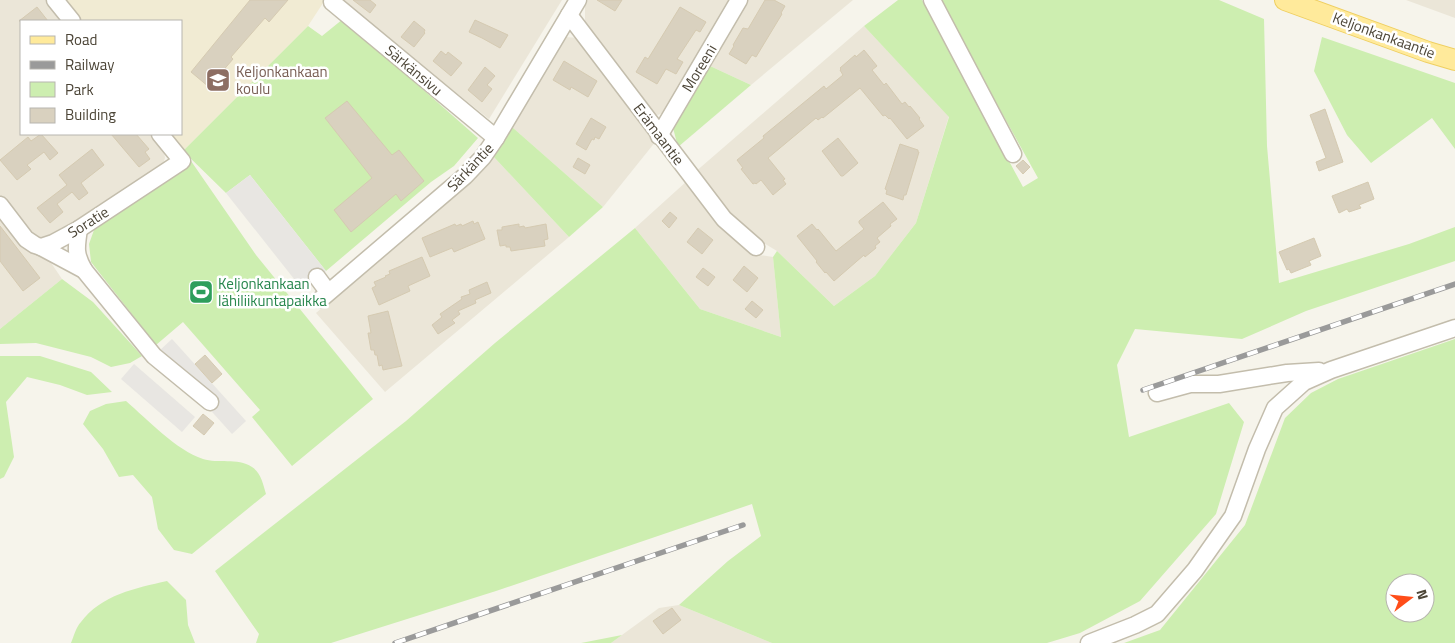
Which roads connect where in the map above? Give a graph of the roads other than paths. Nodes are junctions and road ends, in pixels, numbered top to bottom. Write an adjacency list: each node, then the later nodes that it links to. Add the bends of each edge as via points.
1 (55, 0): 8 (street)
2 (578, 0): 7 (street, Särkäntie)
3 (739, 0): 11 (street, Moreeni)
4 (932, 0): 13 (street)
5 (1285, 0): 9 (main road, Keljonkankaantie)
6 (333, 1): 12 (street, Särkänsivu)
7 (569, 15): 11 (street, Erämaantie); 12 (street, Särkäntie)
8 (71, 20)
9 (1455, 60)
10 (161, 135): 15 (street, Soratie, via 182,161)
11 (659, 136): 17 (street, Erämaantie, via 724,219)
12 (496, 138): 19 (street, Särkäntie, via 465,176 324,296)
13 (1013, 154)
14 (0, 205): 16 (street, via 26,239)
15 (79, 229): 16 (street, Soratie); 18 (street, via 76,244)
16 (41, 247): 18 (street)
17 (756, 247)
18 (84, 270): 23 (street, via 154,356)
19 (317, 277)
20 (1455, 328): 21 (street)
21 (1331, 370): 22 (street, via 1219,384 1190,384); 24 (street, via 1304,382 1275,408 1233,516 1195,570 1157,614)
22 (1157, 393)
23 (210, 402)
24 (1090, 643)

